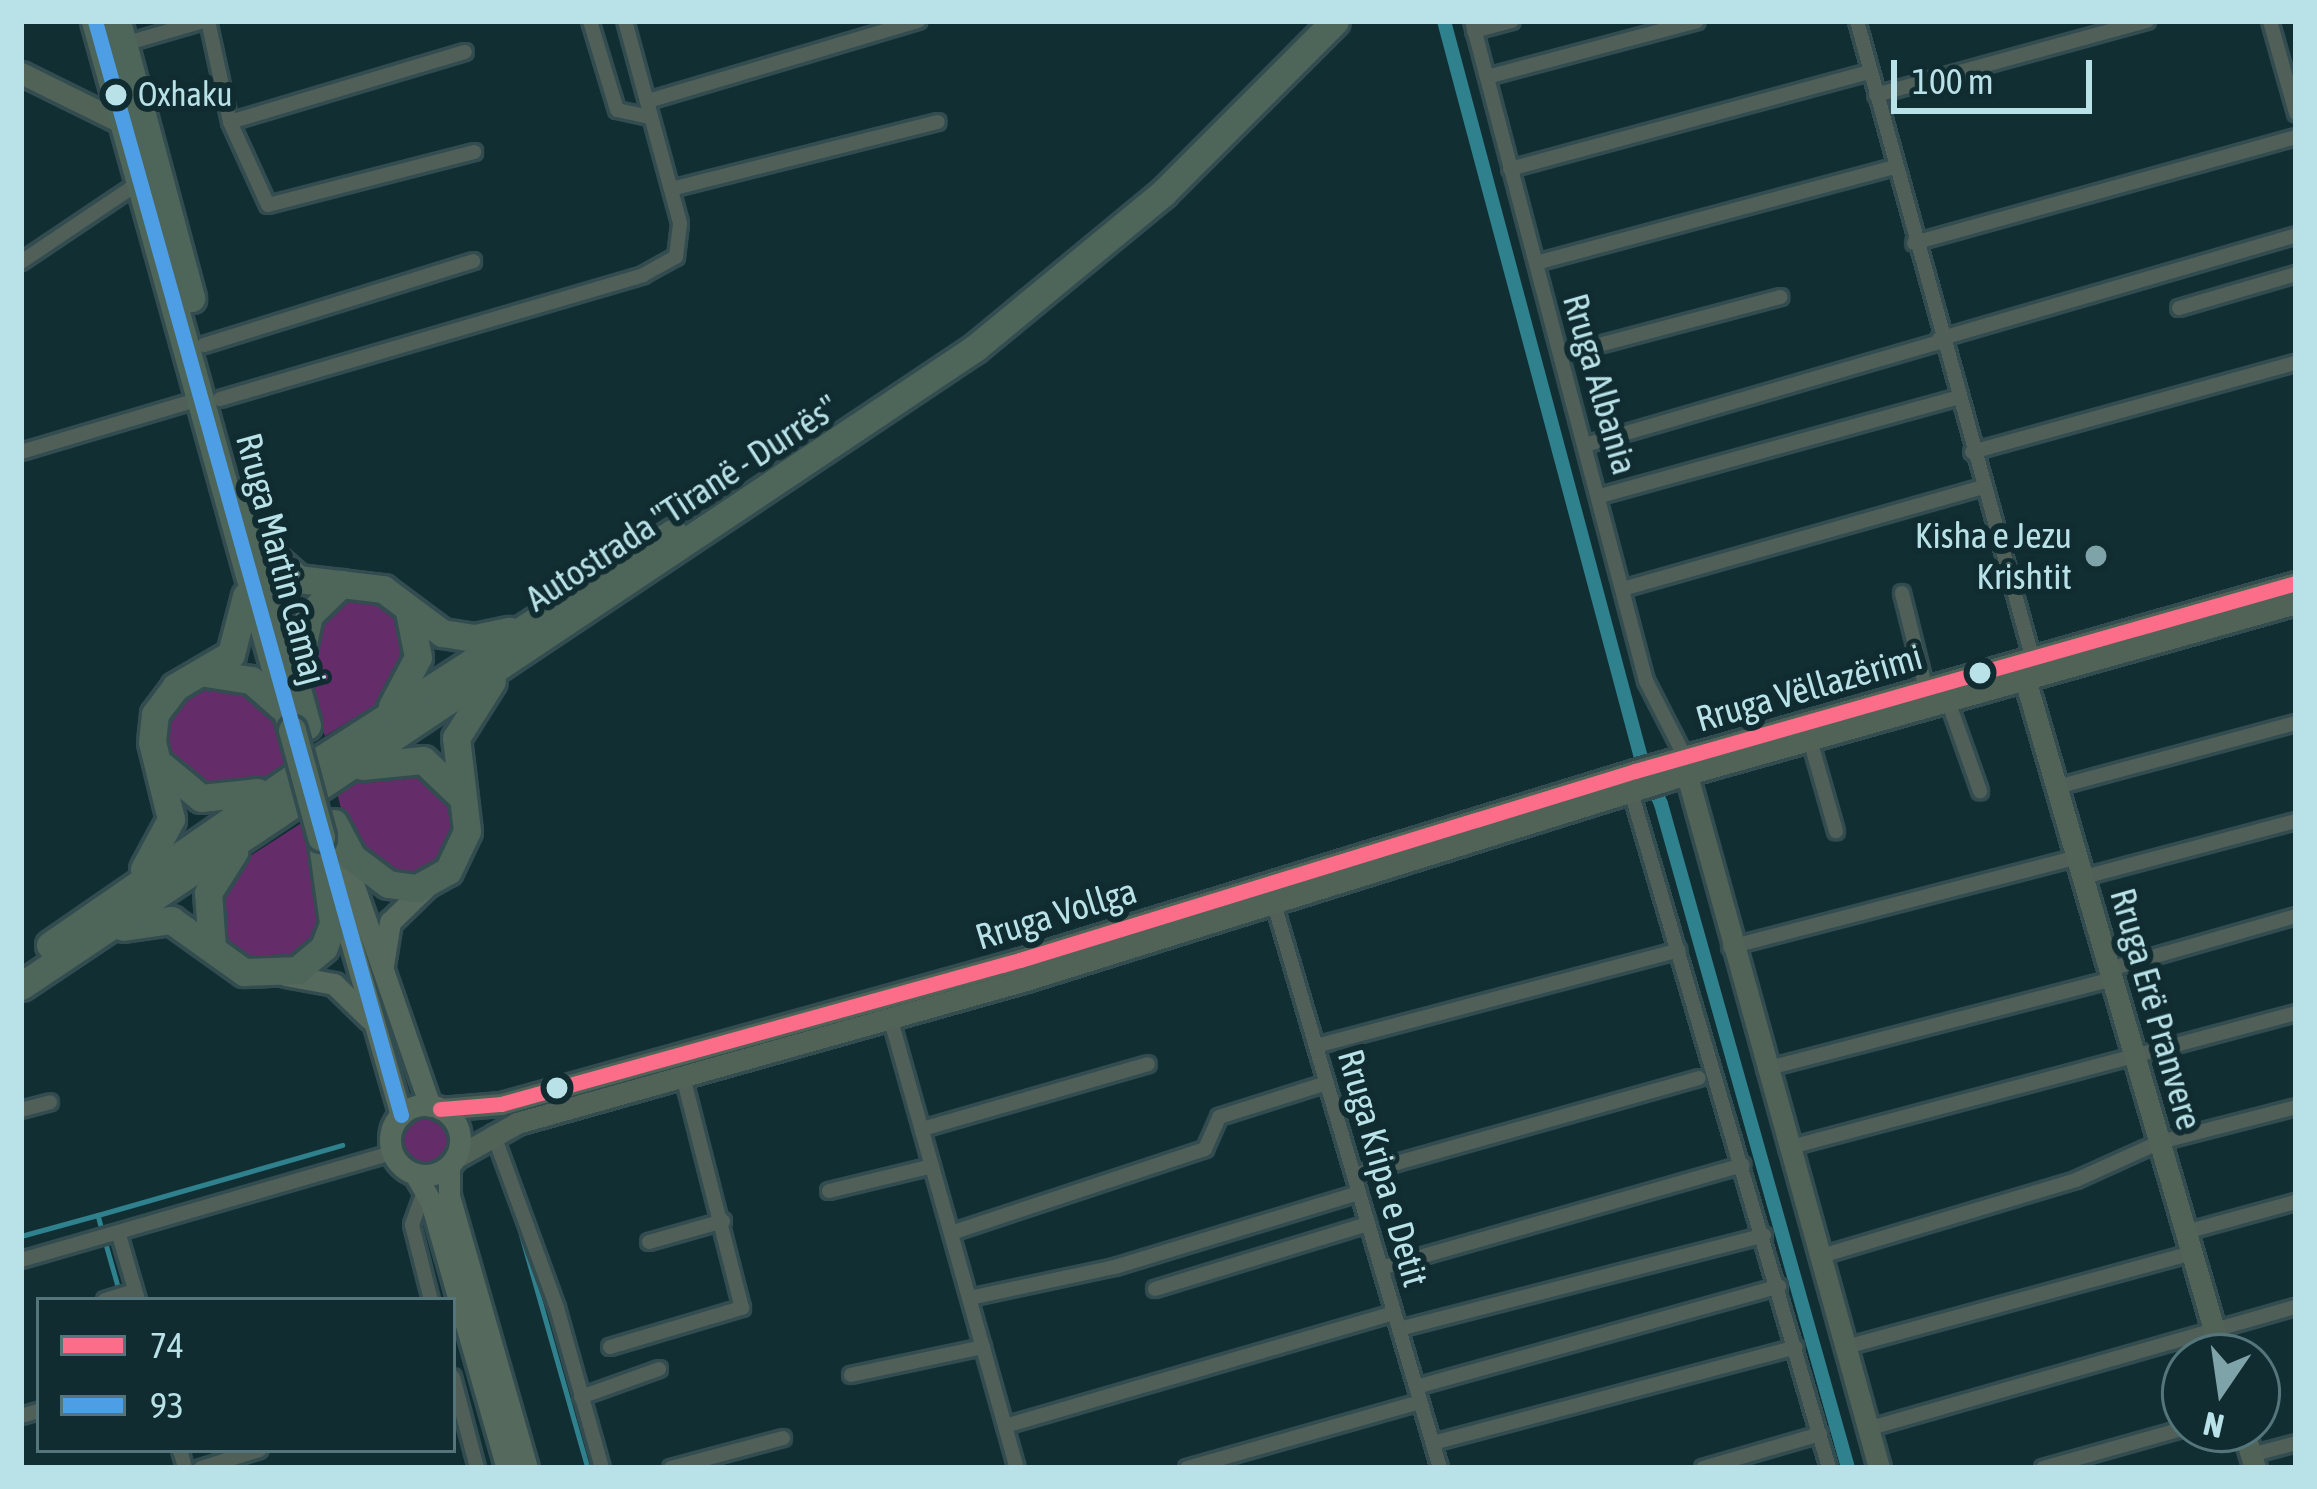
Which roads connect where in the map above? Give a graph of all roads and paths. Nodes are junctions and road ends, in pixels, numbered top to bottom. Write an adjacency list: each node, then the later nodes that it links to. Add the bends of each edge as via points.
1 (95, 21): 24 (highway, Rruga Martin Camaj)
2 (205, 21): 14 (street); 22 (street)
3 (590, 21): 21 (street, via 617,110)
4 (626, 21): 21 (street)
5 (918, 21): 21 (street)
6 (1311, 21): 58 (highway, Autostrada "Tiranë - Durrës", via 1104,224 962,335)
7 (1335, 21): 59 (highway, Autostrada "Tiranë - Durrës", via 1212,149 991,336)
8 (1512, 21): 13 (street)
9 (1697, 21): 18 (street)
10 (1857, 21): 16 (street)
11 (2147, 21): 19 (street)
12 (2270, 21): 20 (street)
13 (1473, 26): 18 (street, Rruga Albania)
14 (121, 32): 40 (highway, Rruga Martin Camaj)
15 (465, 52): 22 (street)
16 (1870, 72): 19 (street); 28 (street)
17 (21, 73): 24 (main road)
18 (1487, 77): 28 (street, Rruga Albania)
19 (1876, 95): 27 (street)
20 (2295, 106)
21 (649, 109): 30 (street)
22 (230, 122): 26 (street, via 268,205)
23 (938, 122): 30 (street)
24 (124, 124): 29 (highway, Rruga Martin Camaj)
25 (2296, 136): 32 (street)
26 (474, 152)
27 (1894, 167): 32 (street); 35 (street)
28 (1510, 170): 35 (street, Rruga Albania)
29 (140, 182): 34 (street); 44 (highway, Rruga Martin Camaj)
30 (671, 189): 44 (street, via 682,240 664,267)
31 (2296, 236): 39 (street)
32 (1914, 243): 39 (street)
33 (473, 261): 40 (street)
34 (21, 262)
35 (1536, 263): 41 (street, Rruga Albania)
36 (2296, 274): 38 (street)
37 (1780, 297): 41 (street)
38 (2180, 308)
39 (1939, 340): 43 (street); 45 (street)
40 (204, 345): 44 (highway, Rruga Martin Camaj)
41 (1561, 355): 45 (street, Rruga Albania)
42 (2296, 363): 47 (street)
43 (1956, 398): 47 (street); 49 (street)
44 (211, 399): 46 (street); 50 (highway, Rruga Martin Camaj); 51 (highway, Rruga Martin Camaj)
45 (1585, 446): 49 (street, Rruga Albania)
46 (21, 452)
47 (1972, 452): 48 (street)
48 (1983, 487): 54 (street); 60 (street)
49 (1600, 496): 54 (street, Rruga Albania)
50 (248, 515): 52 (highway, via 281,569); 64 (highway, Rruga Martin Camaj)
51 (245, 577): 61 (highway, via 241,635); 64 (highway, Rruga Martin Camaj)
52 (340, 584): 57 (highway, via 383,589); 64 (highway, via 305,621)
53 (2296, 584): 60 (main road, Rruga Vëllazërimi)
54 (1626, 588): 69 (street, Rruga Albania, via 1646,681)
55 (1902, 593): 62 (street)
56 (2296, 603): 60 (main road, Rruga Vëllazërimi)
57 (409, 612): 58 (highway, via 461,638); 66 (highway, via 419,642 416,668)
58 (524, 627): 66 (highway, Autostrada "Tiranë - Durrës")
59 (509, 659): 70 (highway, Autostrada "Tiranë - Durrës"); 74 (highway, via 460,725)
60 (2029, 669): 62 (main road, Rruga Vëllazërimi); 63 (main road, Rruga Vëllazërimi); 72 (main road, Rruga Erë Pranvere)
61 (205, 673): 64 (highway, via 251,680); 68 (highway, via 160,704)
62 (1926, 689): 69 (main road, Rruga Vëllazërimi)
63 (1948, 700): 67 (main road, Rruga Vëllazërimi); 73 (street)
64 (297, 715): 77 (highway, Rruga Martin Camaj)
65 (2296, 723): 72 (street)
66 (374, 725): 70 (highway, Autostrada "Tiranë - Durrës")
67 (1810, 740): 69 (main road, Rruga Vëllazërimi); 78 (street)
68 (154, 753): 70 (highway, via 176,784 207,799); 83 (highway, via 169,798 169,831)
69 (1681, 767): 71 (main road, Rruga Vollga); 86 (main road)
70 (308, 779): 74 (highway, via 416,758 450,778); 75 (highway, Autostrada "Tiranë - Durrës"); 83 (highway, Autostrada "Tiranë - Durrës")
71 (1634, 784): 82 (main road, Rruga Vollga); 87 (street)
72 (2057, 787): 80 (main road, Rruga Erë Pranvere)
73 (1980, 790)
74 (466, 806): 81 (highway, via 460,853)
75 (271, 818): 85 (highway, via 210,887); 90 (highway, Autostrada "Tiranë - Durrës")
76 (2296, 821): 80 (street)
77 (330, 831): 79 (highway, Rruga Martin Camaj); 81 (highway, via 377,879); 91 (main road, Rruga Martin Camaj)
78 (1837, 831)
79 (329, 867): 89 (highway, via 328,941); 94 (main road, Rruga Martin Camaj)
80 (2080, 867): 86 (street); 88 (main road, Rruga Erë Pranvere)
81 (428, 885): 91 (main road, via 387,928)
82 (1271, 894): 93 (main road, Rruga Vollga); 95 (street, Rruga Kripa e Detit); 104 (main road, Rruga Vollga, via 561,1088)
83 (111, 902): 90 (highway, Autostrada "Tiranë - Durrës")
84 (2296, 916): 88 (street)
85 (212, 947): 89 (highway, via 244,972); 90 (highway, via 183,924 145,919)
86 (1730, 947): 98 (main road)
87 (1679, 950): 95 (street); 113 (street)
88 (2111, 974): 96 (main road, Rruga Erë Pranvere); 98 (street)
89 (283, 975): 94 (main road, via 339,987)
90 (23, 978)
91 (389, 1001): 104 (main road, Rruga Martin Camaj)
92 (2296, 1013): 96 (street)
93 (890, 1017): 100 (main road, Rruga Vollga); 107 (street, via 901,1078)
94 (376, 1029): 106 (main road, Rruga Martin Camaj)
95 (1316, 1046): 101 (street, Rruga Kripa e Detit)
96 (2136, 1058): 109 (main road, Rruga Erë Pranvere); 110 (street)
97 (1148, 1064): 107 (street)
98 (1765, 1069): 110 (main road)
99 (1699, 1078): 115 (street)
100 (684, 1080): 108 (main road, Rruga Vollga); 120 (street)
101 (1327, 1083): 115 (street, Rruga Kripa e Detit); 122 (street, via 1215,1120 1205,1149)
102 (50, 1102): 105 (street)
103 (2296, 1106): 109 (street)
104 (435, 1108): 106 (main road); 112 (main road, via 459,1132)
105 (21, 1110)
106 (401, 1115): 111 (main road)
107 (922, 1129): 114 (street)
108 (493, 1133): 112 (main road, Rruga Vollga); 148 (street)
109 (2160, 1142): 126 (main road, Rruga Erë Pranvere); 127 (street, via 2058,1186)
110 (1787, 1148): 127 (main road)
111 (392, 1153): 116 (main road); 124 (street)
112 (452, 1162): 116 (main road); 161 (main road, via 449,1196)
113 (1743, 1165): 123 (street); 129 (street)
114 (932, 1166): 117 (street); 122 (street)
115 (1354, 1175): 118 (street, Rruga Kripa e Detit)
116 (420, 1181): 133 (street, via 412,1225); 134 (main road)
117 (830, 1191)
118 (1359, 1193): 121 (street, Rruga Kripa e Detit); 135 (street, via 1115,1268)
119 (2296, 1202): 126 (street)
120 (723, 1221): 125 (street); 140 (street, via 744,1298 736,1311)
121 (1368, 1224): 129 (street, Rruga Kripa e Detit); 131 (street)
122 (951, 1233): 135 (street)
123 (1764, 1234): 130 (street); 138 (street)
124 (119, 1235): 128 (street); 132 (street)
125 (650, 1242)
126 (2189, 1243): 139 (main road, Rruga Erë Pranvere); 143 (street)
127 (1818, 1257): 143 (main road)
128 (21, 1260)
129 (1382, 1268): 138 (street, Rruga Kripa e Detit)
130 (1780, 1286): 142 (street); 147 (street)
131 (1154, 1288)
132 (136, 1296)
133 (430, 1297)
134 (455, 1297)
135 (970, 1298): 141 (street)
136 (456, 1300): 160 (main road)
137 (2296, 1307): 139 (street)
138 (1396, 1321): 147 (street, Rruga Kripa e Detit); 149 (street)
139 (2215, 1331): 150 (street)
140 (610, 1347)
141 (983, 1347): 145 (street); 149 (street)
142 (1796, 1347): 151 (street); 154 (street)
143 (1846, 1347): 150 (main road)
144 (659, 1369): 148 (street)
145 (851, 1375)
146 (456, 1392): 159 (street)
147 (1418, 1395): 154 (street, Rruga Kripa e Detit); 165 (street)
148 (581, 1397): 162 (street)
149 (1005, 1426): 164 (street)
150 (1867, 1429): 169 (main road)
151 (1820, 1434): 167 (street); 168 (street)
152 (2161, 1435): 170 (street)
153 (783, 1438): 163 (street)
154 (1433, 1443): 166 (street, Rruga Kripa e Detit)
155 (2296, 1443): 157 (street)
156 (249, 1453): 158 (street)
157 (2253, 1462)
158 (201, 1468)
159 (477, 1468)
160 (507, 1468)
161 (527, 1468)
162 (602, 1468)
163 (670, 1468)
164 (1017, 1468)
165 (1187, 1468)
166 (1440, 1468)
167 (1703, 1468)
168 (1829, 1468)
169 (1879, 1468)
170 (2044, 1468)

